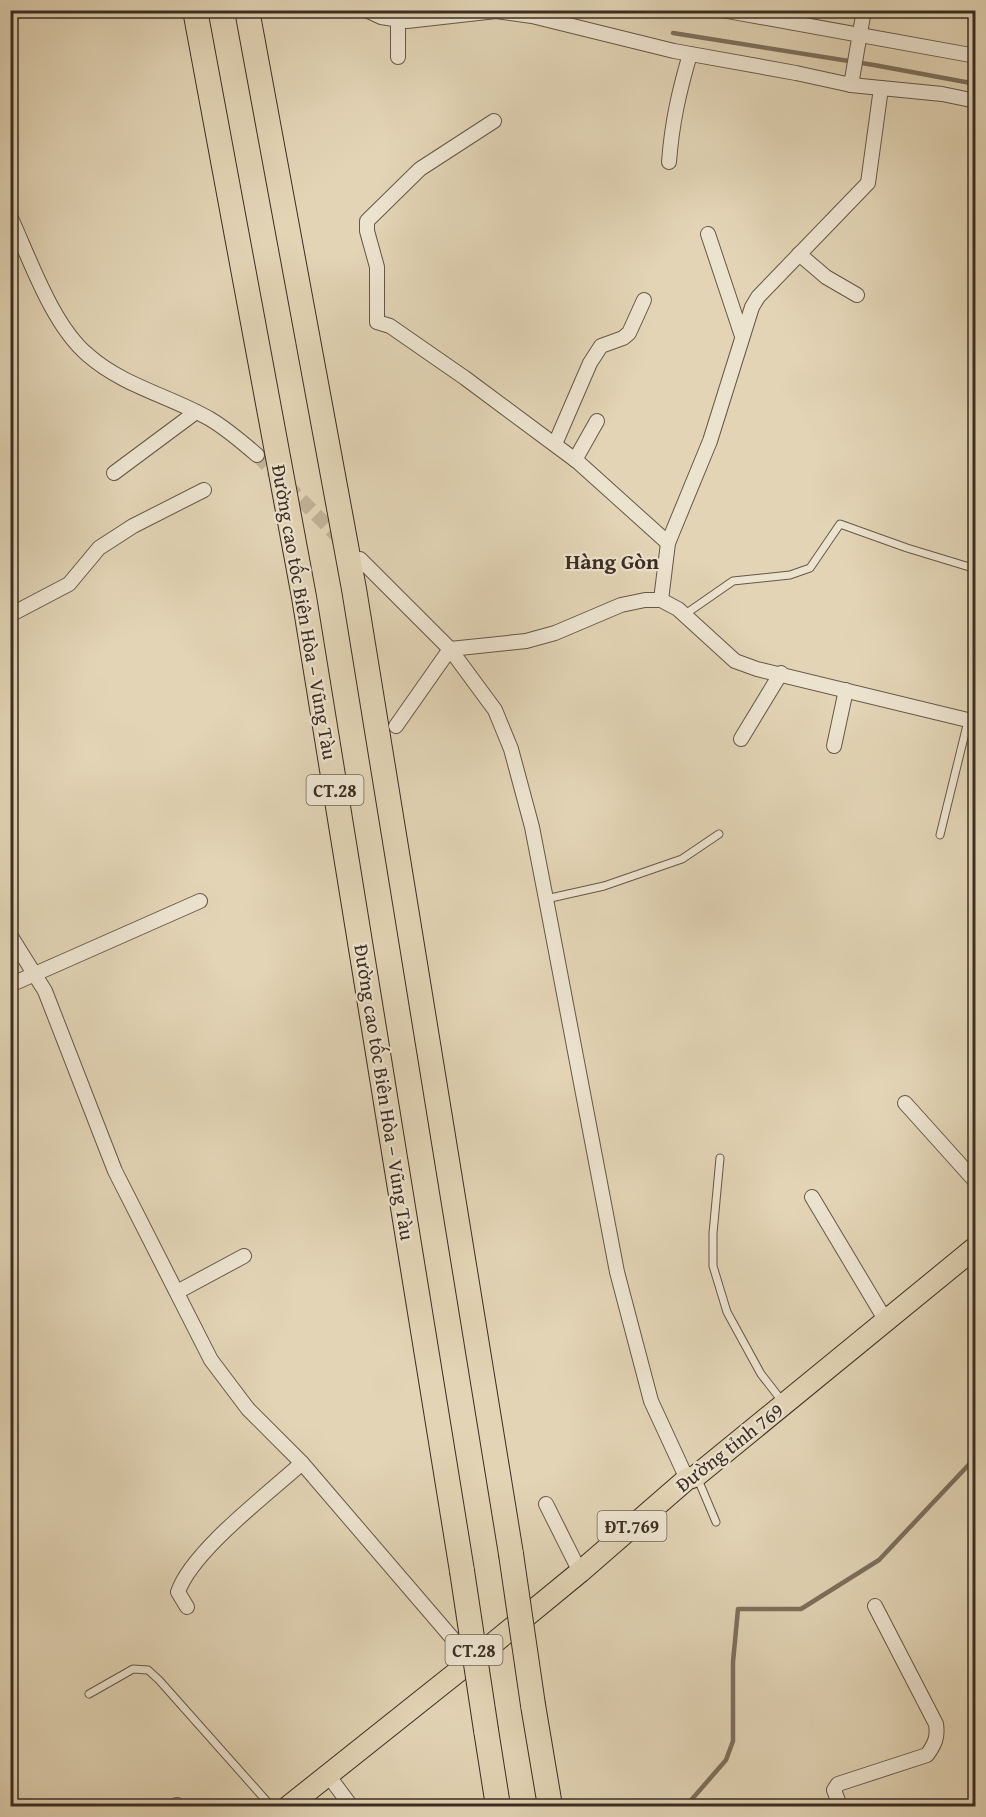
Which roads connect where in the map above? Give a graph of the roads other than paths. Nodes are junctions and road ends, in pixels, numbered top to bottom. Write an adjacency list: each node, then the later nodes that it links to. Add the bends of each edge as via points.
1 (195, 10): 72 (highway, Đường cao tốc Biên Hòa – Vũng Tàu / CT.28, bridge, via 304,597)
2 (247, 10): 73 (highway, CT.28, bridge, via 354,589)
3 (366, 10): 6 (street)
4 (722, 10): 8 (street)
5 (864, 10): 8 (street)
6 (382, 13): 7 (street)
7 (398, 20): 9 (street, via 496,11); 11 (street)
8 (859, 40): 10 (street); 12 (street)
9 (690, 54): 12 (street); 16 (street, via 677,99)
10 (975, 56)
11 (398, 57)
12 (852, 82): 13 (street)
13 (881, 88): 14 (street); 19 (street, via 868,183)
14 (975, 101)
15 (494, 121): 25 (street, via 420,169 367,221 377,267 377,322 390,326)
16 (669, 162)
17 (10, 216): 23 (street, via 63,328 87,355 117,376)
18 (708, 234): 22 (street)
19 (799, 254): 20 (street, via 826,277); 22 (street, via 758,297)
20 (857, 295)
21 (644, 300): 25 (street, via 629,333 601,346 590,363)
22 (742, 336): 30 (street, via 710,441)
23 (196, 412): 26 (street); 28 (street)
24 (597, 421): 27 (street)
25 (555, 444): 27 (street)
26 (257, 455)
27 (575, 460): 30 (street)
28 (114, 473)
29 (204, 490): 34 (street, via 125,531 99,548 69,584)
30 (668, 543): 33 (street)
31 (360, 559): 36 (street)
32 (975, 569): 35 (lane, via 840,524 810,568 790,575 734,581)
33 (661, 600): 35 (street); 36 (street, via 621,605 526,641)
34 (10, 615)
35 (684, 615): 37 (street, via 735,661)
36 (450, 649): 40 (street); 45 (street, via 495,710 512,749)
37 (781, 673): 38 (street); 41 (street)
38 (846, 690): 39 (street); 42 (street)
39 (972, 722): 44 (lane)
40 (396, 726)
41 (741, 739)
42 (834, 746)
43 (719, 834): 45 (lane, via 682,858 604,886)
44 (940, 835)
45 (546, 899): 60 (street, via 616,1272 651,1401)
46 (200, 901): 48 (street)
47 (10, 935): 48 (street)
48 (36, 975): 49 (street); 56 (street, via 116,1171)
49 (10, 986)
50 (905, 1103): 52 (street)
51 (720, 1158): 58 (lane, via 713,1266 727,1312 761,1374)
52 (975, 1182)
53 (812, 1197): 57 (street)
54 (975, 1247): 57 (main road, Đường tỉnh 769 / ĐT.769)
55 (244, 1256): 56 (street)
56 (177, 1293): 59 (street, via 211,1360 248,1409)
57 (886, 1321): 58 (main road, Đường tỉnh 769 / ĐT.769)
58 (784, 1404): 60 (main road, Đường tỉnh 769 / ĐT.769)
59 (302, 1463): 65 (street, via 216,1540 196,1563 178,1592); 66 (street)
60 (692, 1477): 62 (lane); 63 (main road, Đường tỉnh 769 / ĐT.769)
61 (546, 1504): 63 (street)
62 (716, 1522)
63 (580, 1572): 66 (main road, Đường tỉnh 769 / ĐT.769)
64 (875, 1606): 74 (street, via 936,1724 938,1736 927,1755 838,1784 834,1790)
65 (187, 1607)
66 (471, 1660): 68 (main road, Đường tỉnh 769 / ĐT.769)
67 (89, 1694): 69 (lane, via 133,1669 148,1670)
68 (328, 1775): 70 (main road, Đường tỉnh 769 / ĐT.769); 71 (street)
69 (271, 1806)
70 (289, 1806)
71 (351, 1806)
72 (498, 1806)
73 (550, 1806)
74 (840, 1806)
75 (971, 1806): 76 (street)
76 (975, 1806)

